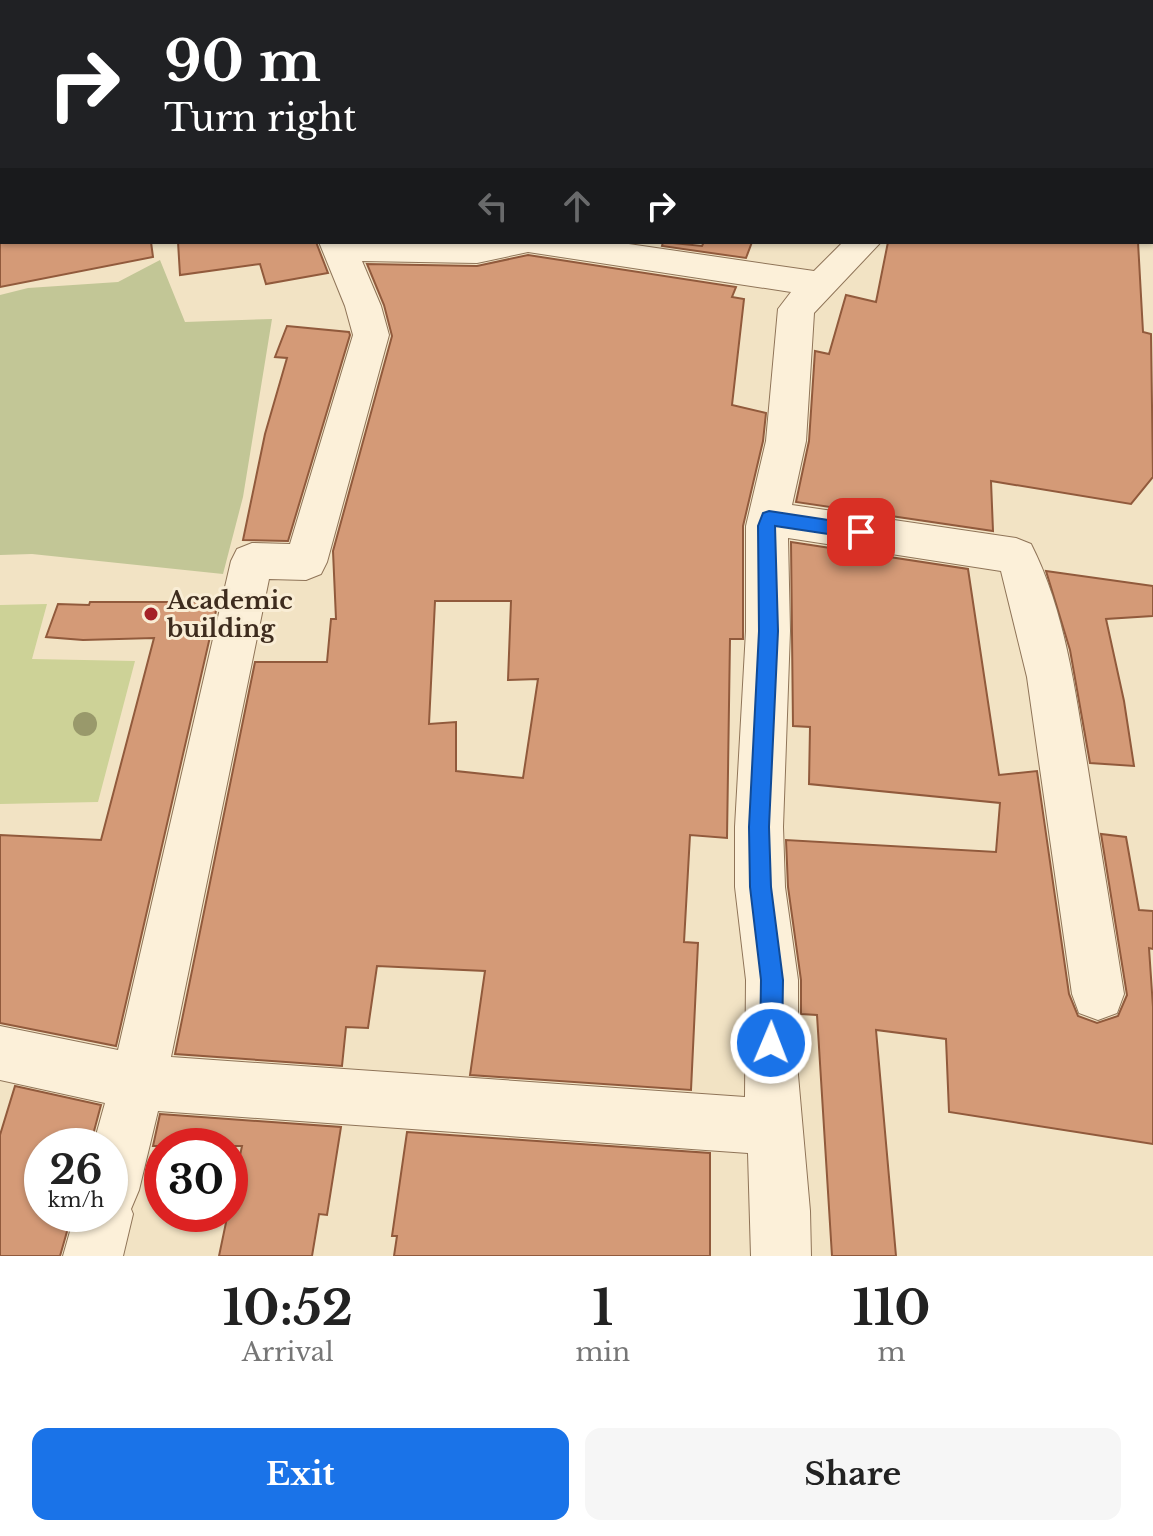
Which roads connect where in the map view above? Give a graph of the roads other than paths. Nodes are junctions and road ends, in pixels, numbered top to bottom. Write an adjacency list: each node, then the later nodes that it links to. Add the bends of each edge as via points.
1 (513, 244): 4 (street, via 477,251)
2 (548, 244): 5 (street)
3 (862, 244): 5 (street)
4 (338, 246): 9 (street, via 371,335 306,562 252,561)
5 (820, 284): 6 (street, via 796,309 786,441)
6 (769, 518): 7 (street, via 1016,556 1050,677); 10 (street, via 759,827 760,887 772,980)
7 (1098, 994)
8 (0, 1053): 9 (street)
9 (138, 1082): 10 (street); 11 (street)
10 (775, 1127): 14 (street)
11 (126, 1128)
12 (99, 1232): 13 (street)
13 (93, 1256)
14 (781, 1256)

